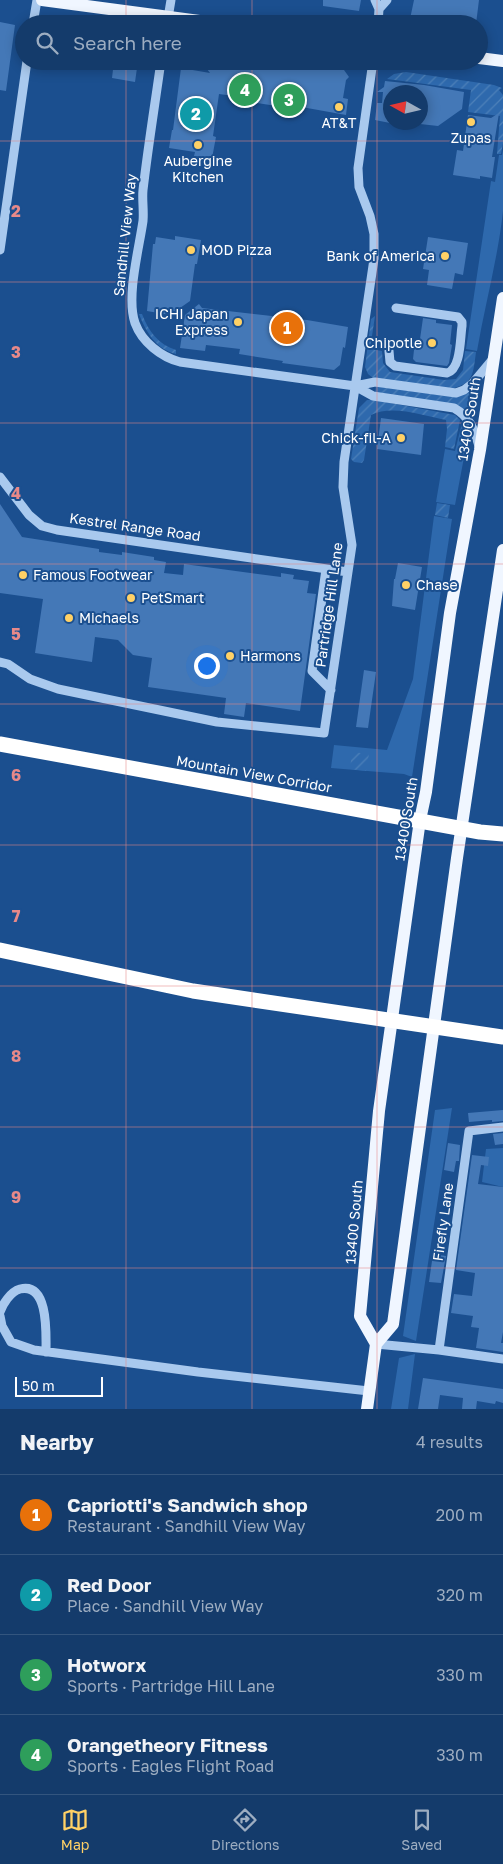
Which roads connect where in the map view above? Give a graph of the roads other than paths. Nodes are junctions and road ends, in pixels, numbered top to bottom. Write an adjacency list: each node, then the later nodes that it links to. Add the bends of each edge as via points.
1 (36, 0): 6 (street)
2 (42, 0): 7 (main road)
3 (171, 0): 8 (street)
4 (387, 0): 5 (street)
5 (377, 4)
6 (34, 15)
7 (136, 15)
8 (169, 15)
9 (488, 59): 10 (main road)
10 (503, 61)
11 (27, 70): 14 (street)
12 (161, 70): 19 (street, Sandhill View Way, via 132,299 132,313 139,332 153,348 177,361)
13 (371, 70): 19 (street, Partridge Hill Lane, via 358,168 359,187 372,225 374,246)
14 (0, 250)
15 (503, 298): 18 (main road, 13400 South)
16 (396, 308): 17 (street, via 458,317 462,326 456,367 447,373 395,366 390,362)
17 (389, 351)
18 (494, 357): 19 (street, Sandhill View Way, via 473,383 456,393 375,382); 20 (main road, 13400 South)
19 (355, 386): 20 (street, Sandhill View Way, via 373,396 445,406 461,412 472,424); 24 (street, Partridge Hill Lane, via 343,480 352,538)
20 (480, 450): 28 (main road, 13400 South, via 450,613)
21 (0, 477): 23 (street, Kestrel Range Road, via 28,515 42,526)
22 (503, 550): 29 (main road)
23 (326, 569): 24 (street, Kestrel Range Road); 26 (street, via 312,671)
24 (348, 572): 26 (street, Partridge Hill Lane)
25 (0, 662): 26 (street, Partridge Hill Lane, via 30,679 58,689 217,722 324,733)
26 (331, 690)
27 (0, 744): 28 (highway, Mountain View Corridor)
28 (420, 820): 29 (highway, Mountain View Corridor); 32 (main road, 13400 South)
29 (462, 828): 30 (highway, Mountain View Corridor); 33 (main road)
30 (503, 834)
31 (0, 950): 32 (highway, via 193,991)
32 (391, 1021): 33 (highway); 37 (main road, 13400 South, via 379,1111 360,1316)
33 (433, 1028): 34 (highway); 37 (main road, via 393,1324)
34 (503, 1037)
35 (503, 1127): 38 (street, Firefly Lane, via 469,1131)
36 (0, 1314): 39 (street, via 2,1326 11,1342); 39 (street, via 2,1306 18,1289 30,1289 37,1294 44,1310)
37 (376, 1344): 38 (street); 41 (main road)
38 (439, 1350): 40 (street)
39 (46, 1352): 41 (street)
40 (503, 1359)
41 (369, 1392): 42 (main road)
42 (367, 1409)

